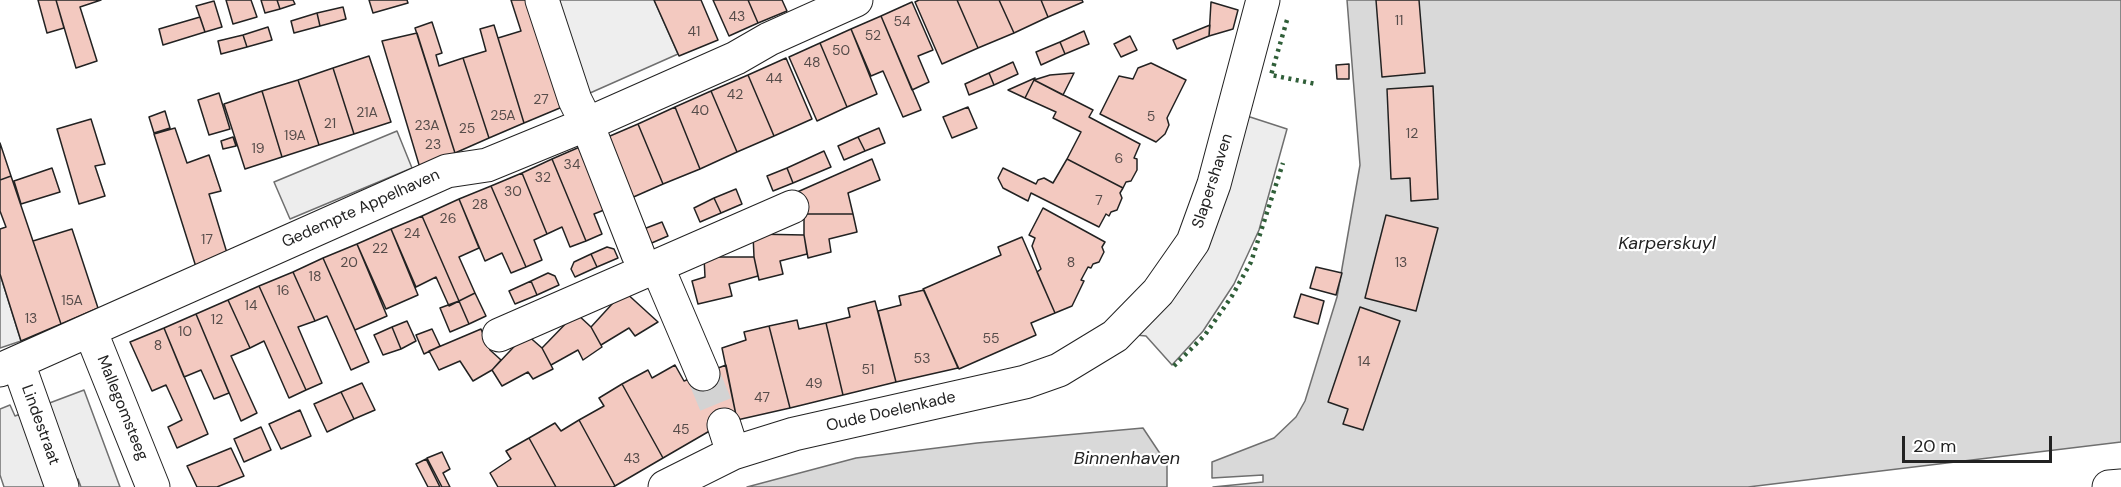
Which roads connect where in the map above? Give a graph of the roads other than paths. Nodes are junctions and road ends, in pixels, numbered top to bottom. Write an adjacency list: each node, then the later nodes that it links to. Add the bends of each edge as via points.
1 (542, 0): 4 (street, via 575,100)
2 (856, 0): 4 (street, Gedempte Appelhaven)
3 (1263, 0): 9 (street, Slapershaven, via 1214,184 1193,242 1158,292)
4 (587, 124): 6 (street); 7 (street, Gedempte Appelhaven, via 487,165 447,171)
5 (792, 207): 6 (street)
6 (647, 260): 8 (street); 11 (street)
7 (90, 330): 10 (street, Gedempte Appelhaven); 14 (street, Mallegomsteeg)
8 (499, 335)
9 (1115, 336): 15 (street, Oude Doelenkade, via 1059,370 1025,382 794,434 729,439)
10 (9, 366): 13 (street, Lindestraat)
11 (703, 374)
12 (2121, 486): 16 (street)
13 (62, 487)
14 (153, 487)
15 (665, 487)
16 (2109, 487)

